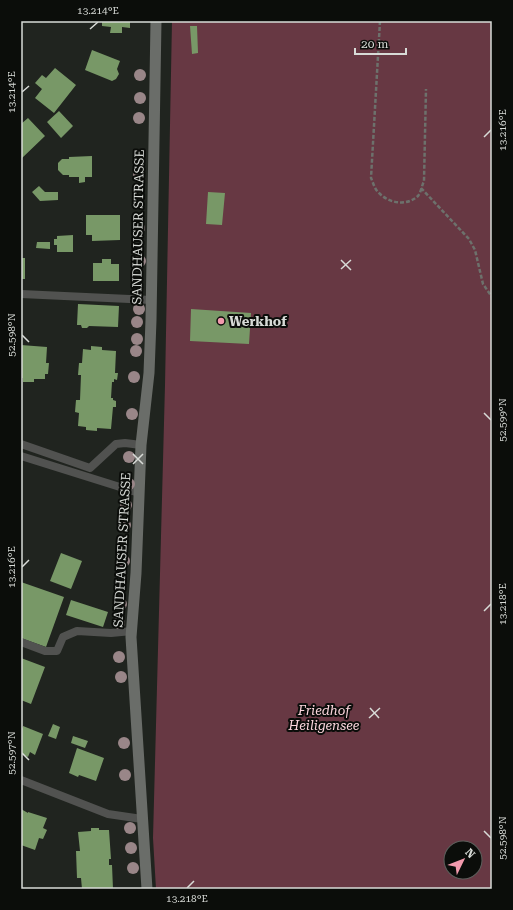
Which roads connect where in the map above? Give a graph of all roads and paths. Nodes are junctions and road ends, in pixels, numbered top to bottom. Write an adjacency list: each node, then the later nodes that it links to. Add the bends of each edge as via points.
1 (156, 21): 7 (main road, SANDHAUSER STRASSE)
2 (380, 21): 4 (path, via 371,178 376,191 386,200 396,202 408,202 418,195)
3 (426, 89): 4 (path, via 424,181)
4 (421, 188): 6 (path, via 469,239 475,250 483,284)
5 (21, 294): 7 (lane)
6 (492, 297)
7 (151, 300): 9 (main road, SANDHAUSER STRASSE, via 149,373)
8 (21, 444): 9 (lane, via 90,468 116,444)
9 (142, 445): 11 (main road, SANDHAUSER STRASSE)
10 (21, 456): 11 (lane)
11 (139, 493): 12 (main road, SANDHAUSER STRASSE)
12 (132, 632): 13 (lane, via 111,634 77,631 64,637 57,651 45,651); 15 (main road, SANDHAUSER STRASSE)
13 (21, 642)
14 (21, 780): 15 (lane, via 108,814)
15 (142, 819): 16 (main road, SANDHAUSER STRASSE)
16 (147, 889)

